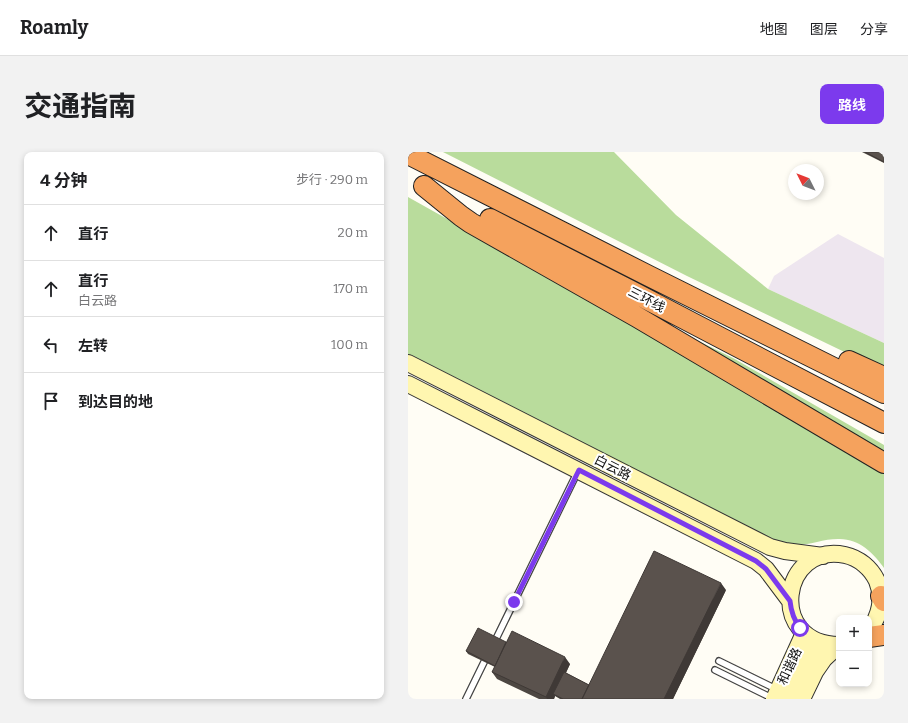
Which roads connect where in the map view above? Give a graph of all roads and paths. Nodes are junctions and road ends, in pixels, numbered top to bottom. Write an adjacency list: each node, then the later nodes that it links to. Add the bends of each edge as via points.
1 (408, 154): 3 (highway, 三环线)
2 (416, 182): 8 (highway, 三环线); 9 (highway, via 471,223 637,317)
3 (649, 276): 5 (highway, via 684,283); 7 (highway, 三环线)
4 (408, 363): 11 (street, 白云路, via 770,547)
5 (884, 377)
6 (408, 384): 10 (street, 白云路)
7 (884, 393)
8 (884, 423)
9 (884, 463)
10 (579, 470): 13 (street, 白云路, via 756,561 766,569); 23 (lane)
11 (823, 556): 12 (street, 白云路, via 839,554 862,562 873,574); 13 (street, via 811,561 801,570 794,581)
12 (882, 599): 14 (street, via 879,614)
13 (790, 601): 16 (street, via 796,624)
14 (872, 626)
15 (884, 635): 17 (highway)
16 (811, 637): 18 (street); 22 (street, 和谐路)
17 (872, 637)
18 (836, 645)
19 (836, 648): 24 (street, 和谐路, via 814,672)
20 (719, 661): 22 (lane)
21 (714, 670): 22 (lane)
22 (779, 697)
23 (466, 699)
24 (802, 699)

